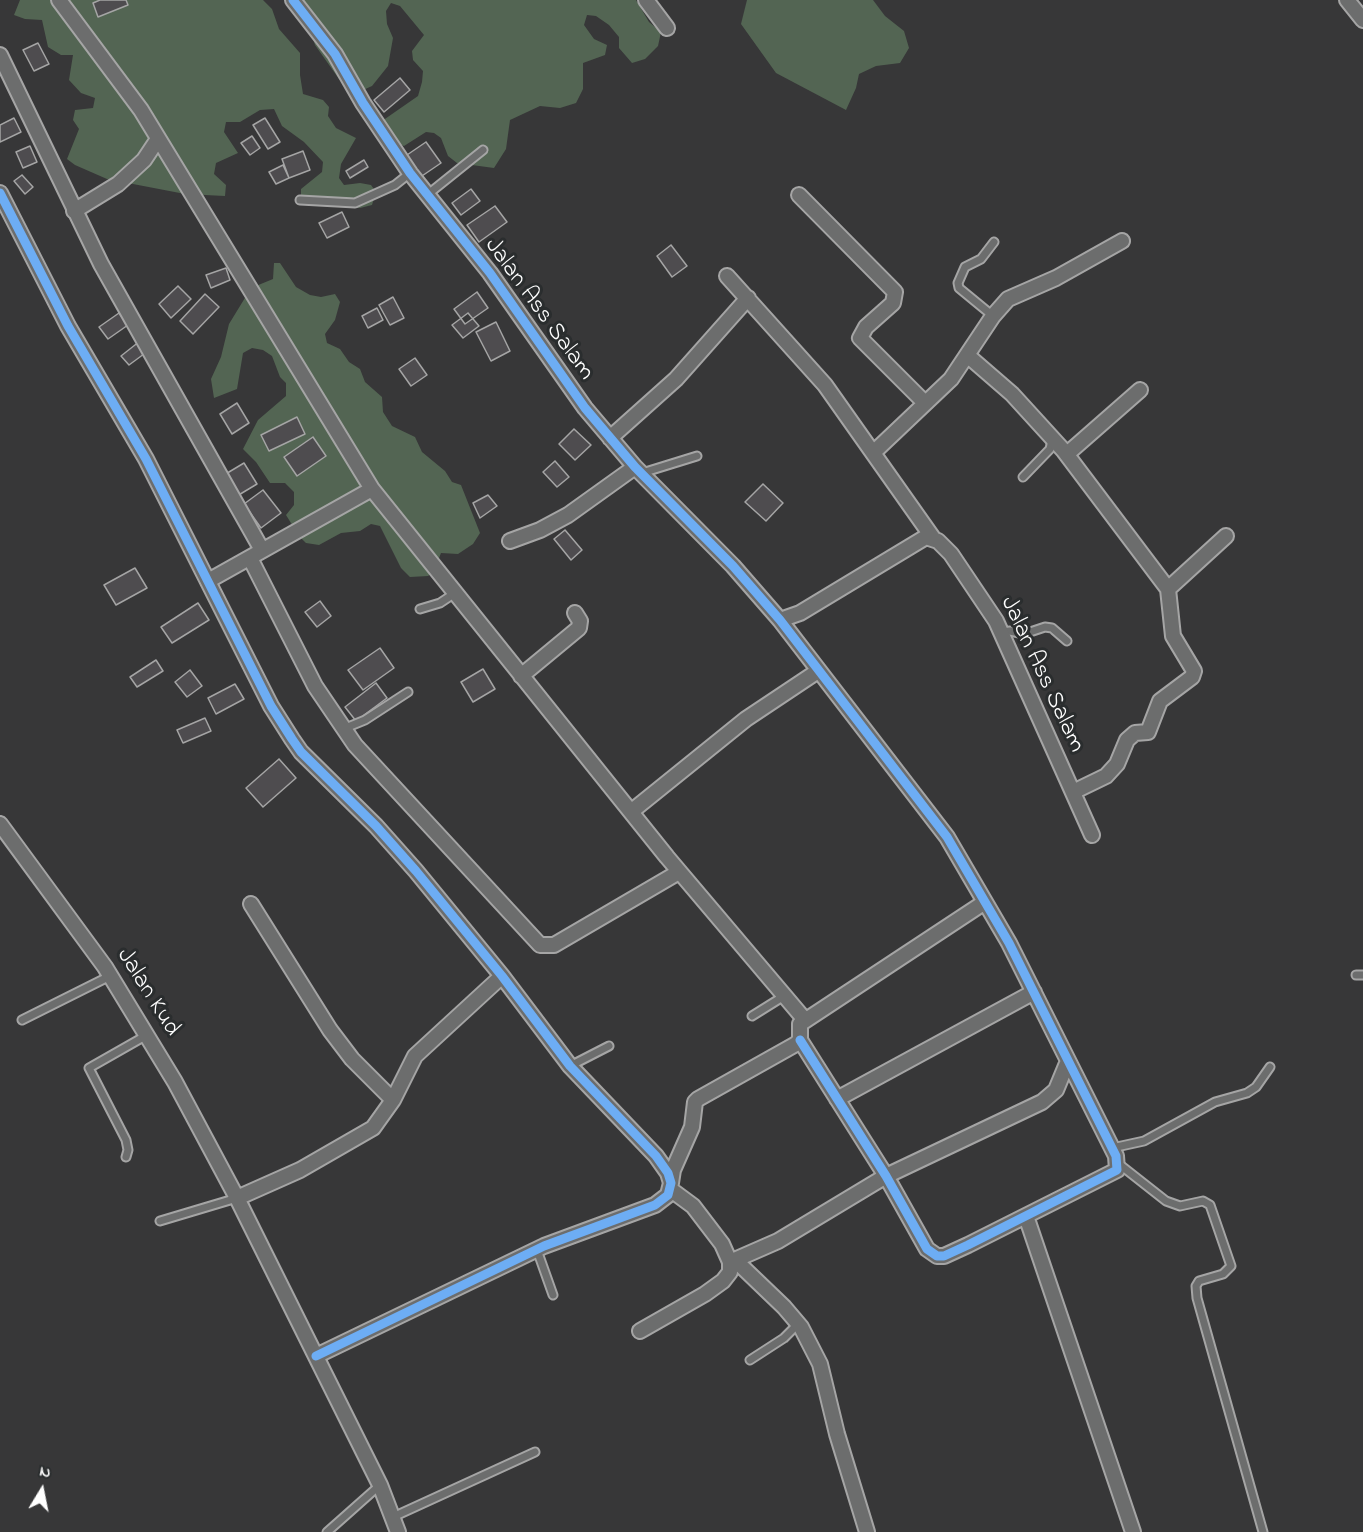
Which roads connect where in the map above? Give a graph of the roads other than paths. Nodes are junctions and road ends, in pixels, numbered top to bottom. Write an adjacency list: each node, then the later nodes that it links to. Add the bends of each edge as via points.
1 (59, 0): 8 (street)
2 (293, 0): 10 (street, Jalan Ass Salam, via 335,54)
3 (646, 0): 6 (street)
4 (1347, 0): 5 (street)
5 (1363, 20)
6 (667, 28)
7 (0, 55): 15 (street)
8 (159, 139): 15 (street, via 144,160 118,184); 31 (street)
9 (483, 150): 12 (lane)
10 (410, 173): 12 (street, Jalan Ass Salam); 14 (lane, via 395,185 355,203)
11 (0, 193): 37 (street)
12 (428, 195): 24 (street, Jalan Ass Salam)
13 (799, 195): 23 (street, via 895,292 893,303 866,327 860,338)
14 (300, 200)
15 (74, 211): 35 (street)
16 (1122, 241): 20 (street, via 1056,278 1016,294)
17 (994, 242): 20 (lane, via 981,259 965,267 958,283)
18 (727, 276): 19 (street, Jalan Ass Salam)
19 (748, 298): 24 (street, via 676,379); 26 (street, Jalan Ass Salam, via 825,385)
20 (993, 316): 21 (street)
21 (967, 355): 23 (street, via 951,379); 25 (street, via 1012,394)
22 (1140, 390): 27 (street)
23 (925, 403): 26 (street)
24 (610, 438): 29 (street, Jalan Ass Salam)
25 (1052, 438): 27 (street); 30 (lane, via 1050,449)
26 (873, 453): 33 (street, Jalan Ass Salam)
27 (1067, 454): 38 (street)
28 (697, 456): 29 (lane)
29 (638, 470): 34 (street, via 568,515); 42 (street, Jalan Ass Salam)
30 (1023, 477)
31 (372, 489): 35 (street); 39 (street)
32 (1226, 536): 38 (street)
33 (933, 538): 42 (street, via 921,540 800,613); 43 (street, Jalan Ass Salam, via 951,554)
34 (510, 541)
35 (262, 550): 36 (street)
36 (250, 558): 37 (street); 48 (street, via 315,686)
37 (208, 581): 57 (street, via 271,706 301,752 376,825)
38 (1168, 589): 49 (street, via 1173,636 1192,665 1192,677 1160,701 1148,732 1131,736 1106,776)
39 (455, 593): 40 (lane); 46 (street)
40 (420, 609)
41 (575, 613): 46 (street, via 579,628)
42 (780, 620): 45 (street, Jalan Ass Salam)
43 (1001, 632): 44 (lane, via 1024,634 1045,627); 49 (street, Jalan Ass Salam)
44 (1067, 641)
45 (818, 671): 50 (street, via 746,720); 54 (street, Jalan Ass Salam, via 941,829)
46 (521, 676): 50 (street)
47 (408, 692): 48 (lane, via 365,720)
48 (343, 729): 53 (street, via 540,945 554,945)
49 (1073, 792): 52 (street, Jalan Ass Salam)
50 (632, 811): 53 (street)
51 (2, 831): 56 (street, Jalan Kud)
52 (1092, 835)
53 (679, 872): 59 (street)
54 (986, 902): 58 (street, Jalan Ass Salam); 62 (street)
55 (251, 904): 70 (street, via 330,1030 352,1059)
56 (110, 976): 61 (lane); 63 (street, Jalan Kud)
57 (502, 976): 67 (street); 70 (street, via 415,1056)
58 (1034, 992): 66 (street, Jalan Ass Salam); 69 (street)
59 (784, 996): 60 (lane); 62 (street)
60 (752, 1016)
61 (22, 1020)
62 (805, 1020): 64 (street, via 798,1028)
63 (147, 1035): 72 (lane, via 89,1068 126,1140); 76 (street, Jalan Kud)
64 (800, 1040): 69 (street); 75 (street, via 694,1102 692,1127 672,1170)
65 (609, 1046): 67 (lane)
66 (1068, 1061): 71 (street, Jalan Ass Salam); 74 (street, via 1056,1090 1042,1102)
67 (570, 1066): 75 (street, via 640,1137 668,1173)
68 (1270, 1067): 71 (lane, via 1247,1093 1215,1102 1144,1140)
69 (837, 1099): 74 (street)
70 (393, 1100): 76 (street, via 373,1128 351,1142)
71 (1112, 1148): 73 (street, Jalan Ass Salam)
72 (126, 1157)
73 (1119, 1164): 77 (street, via 1112,1174); 93 (lane, via 1166,1201 1180,1206 1203,1201 1210,1205 1231,1266 1222,1274 1198,1281 1197,1298)
74 (886, 1176): 77 (street, via 927,1249 937,1256); 80 (street, via 783,1238)
75 (671, 1186): 79 (street, via 668,1195 655,1205); 80 (street, via 693,1206)
76 (237, 1198): 78 (lane); 84 (street, Jalan Kud)
77 (1026, 1216): 92 (street)
78 (160, 1221)
79 (537, 1250): 81 (lane); 84 (street)
80 (732, 1261): 82 (street, via 771,1293); 83 (street, via 723,1281)
81 (553, 1295)
82 (798, 1323): 85 (lane, via 784,1338); 91 (street, via 827,1385 837,1434)
83 (640, 1330)
84 (315, 1356): 87 (street, Jalan Kud)
85 (750, 1360)
86 (535, 1452): 88 (lane)
87 (380, 1485): 88 (street, Jalan Kud); 89 (lane)
88 (393, 1517): 90 (street, Jalan Kud)
89 (327, 1532)
90 (398, 1532)
91 (867, 1532)
92 (1133, 1532)
93 (1263, 1532)

